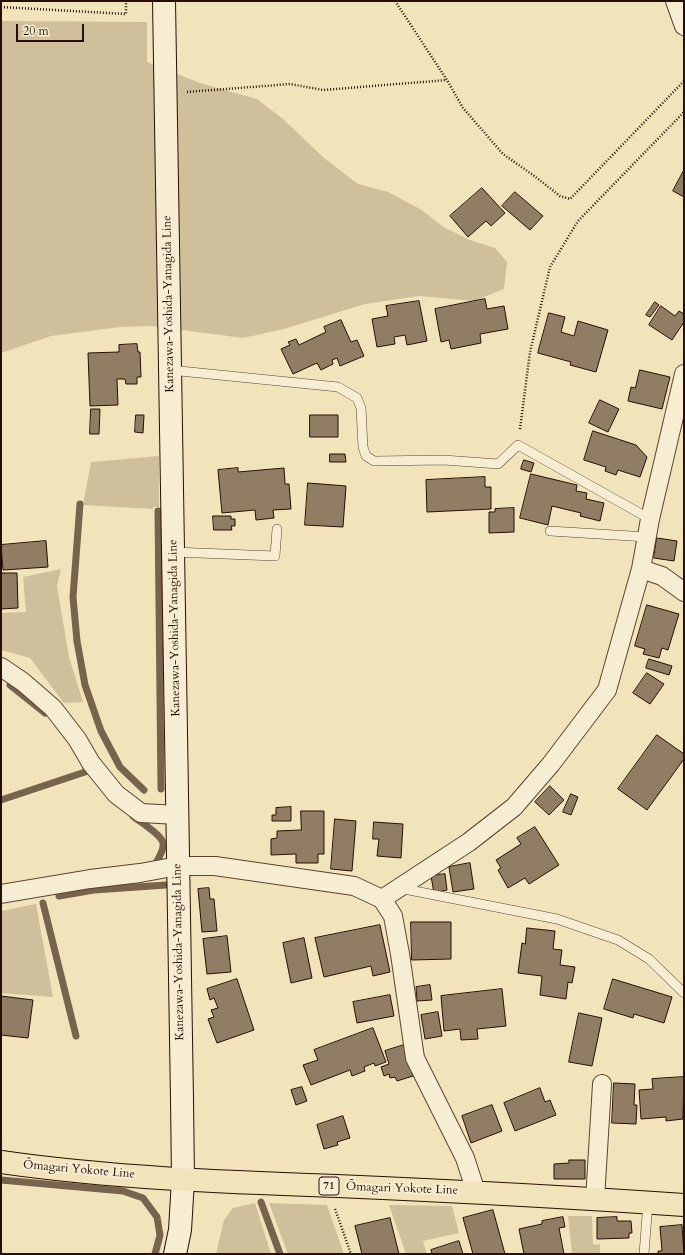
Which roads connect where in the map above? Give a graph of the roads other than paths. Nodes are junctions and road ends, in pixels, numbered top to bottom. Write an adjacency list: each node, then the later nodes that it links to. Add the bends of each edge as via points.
1 (164, 1): 4 (main road, Kanezawa-Yoshida-Yanagida Line)
2 (675, 1): 3 (street)
3 (684, 26)
4 (170, 370): 6 (lane, via 338,387 357,398 361,408 363,447 366,456 374,461 444,460 498,464 518,445); 10 (main road, Kanezawa-Yoshida-Yanagida Line)
5 (684, 374): 6 (street)
6 (650, 519): 9 (street)
7 (277, 529): 10 (lane, via 275,556)
8 (550, 531): 9 (lane)
9 (647, 537): 11 (street)
10 (174, 552): 14 (main road, Kanezawa-Yoshida-Yanagida Line)
11 (641, 568): 12 (street, via 662,576); 16 (street, via 607,690 551,764 514,807 475,837)
12 (684, 592)
13 (1, 667): 14 (street, via 53,708 77,739 90,763 116,794 140,812)
14 (178, 815): 15 (main road, Kanezawa-Yoshida-Yanagida Line)
15 (178, 866): 17 (street); 18 (street, via 215,866 354,886); 22 (main road, Kanezawa-Yoshida-Yanagida Line)
16 (398, 888): 18 (street); 19 (lane, via 557,919 618,940 649,958)
17 (1, 894)
18 (382, 899): 23 (street, via 393,916 415,1058 464,1158)
19 (684, 994)
20 (602, 1084): 24 (street)
21 (1, 1162): 22 (main road, Ōmagari Yokote Line / 71)
22 (183, 1180): 23 (main road, Ōmagari Yokote Line / 71); 27 (main road, Kanezawa-Yoshida-Yanagida Line, via 180,1230)
23 (476, 1192): 24 (main road, Ōmagari Yokote Line / 71)
24 (595, 1200): 25 (main road, Ōmagari Yokote Line / 71)
25 (648, 1202): 26 (main road, Ōmagari Yokote Line / 71); 28 (lane)
26 (684, 1205)
27 (175, 1254)
28 (644, 1254)

